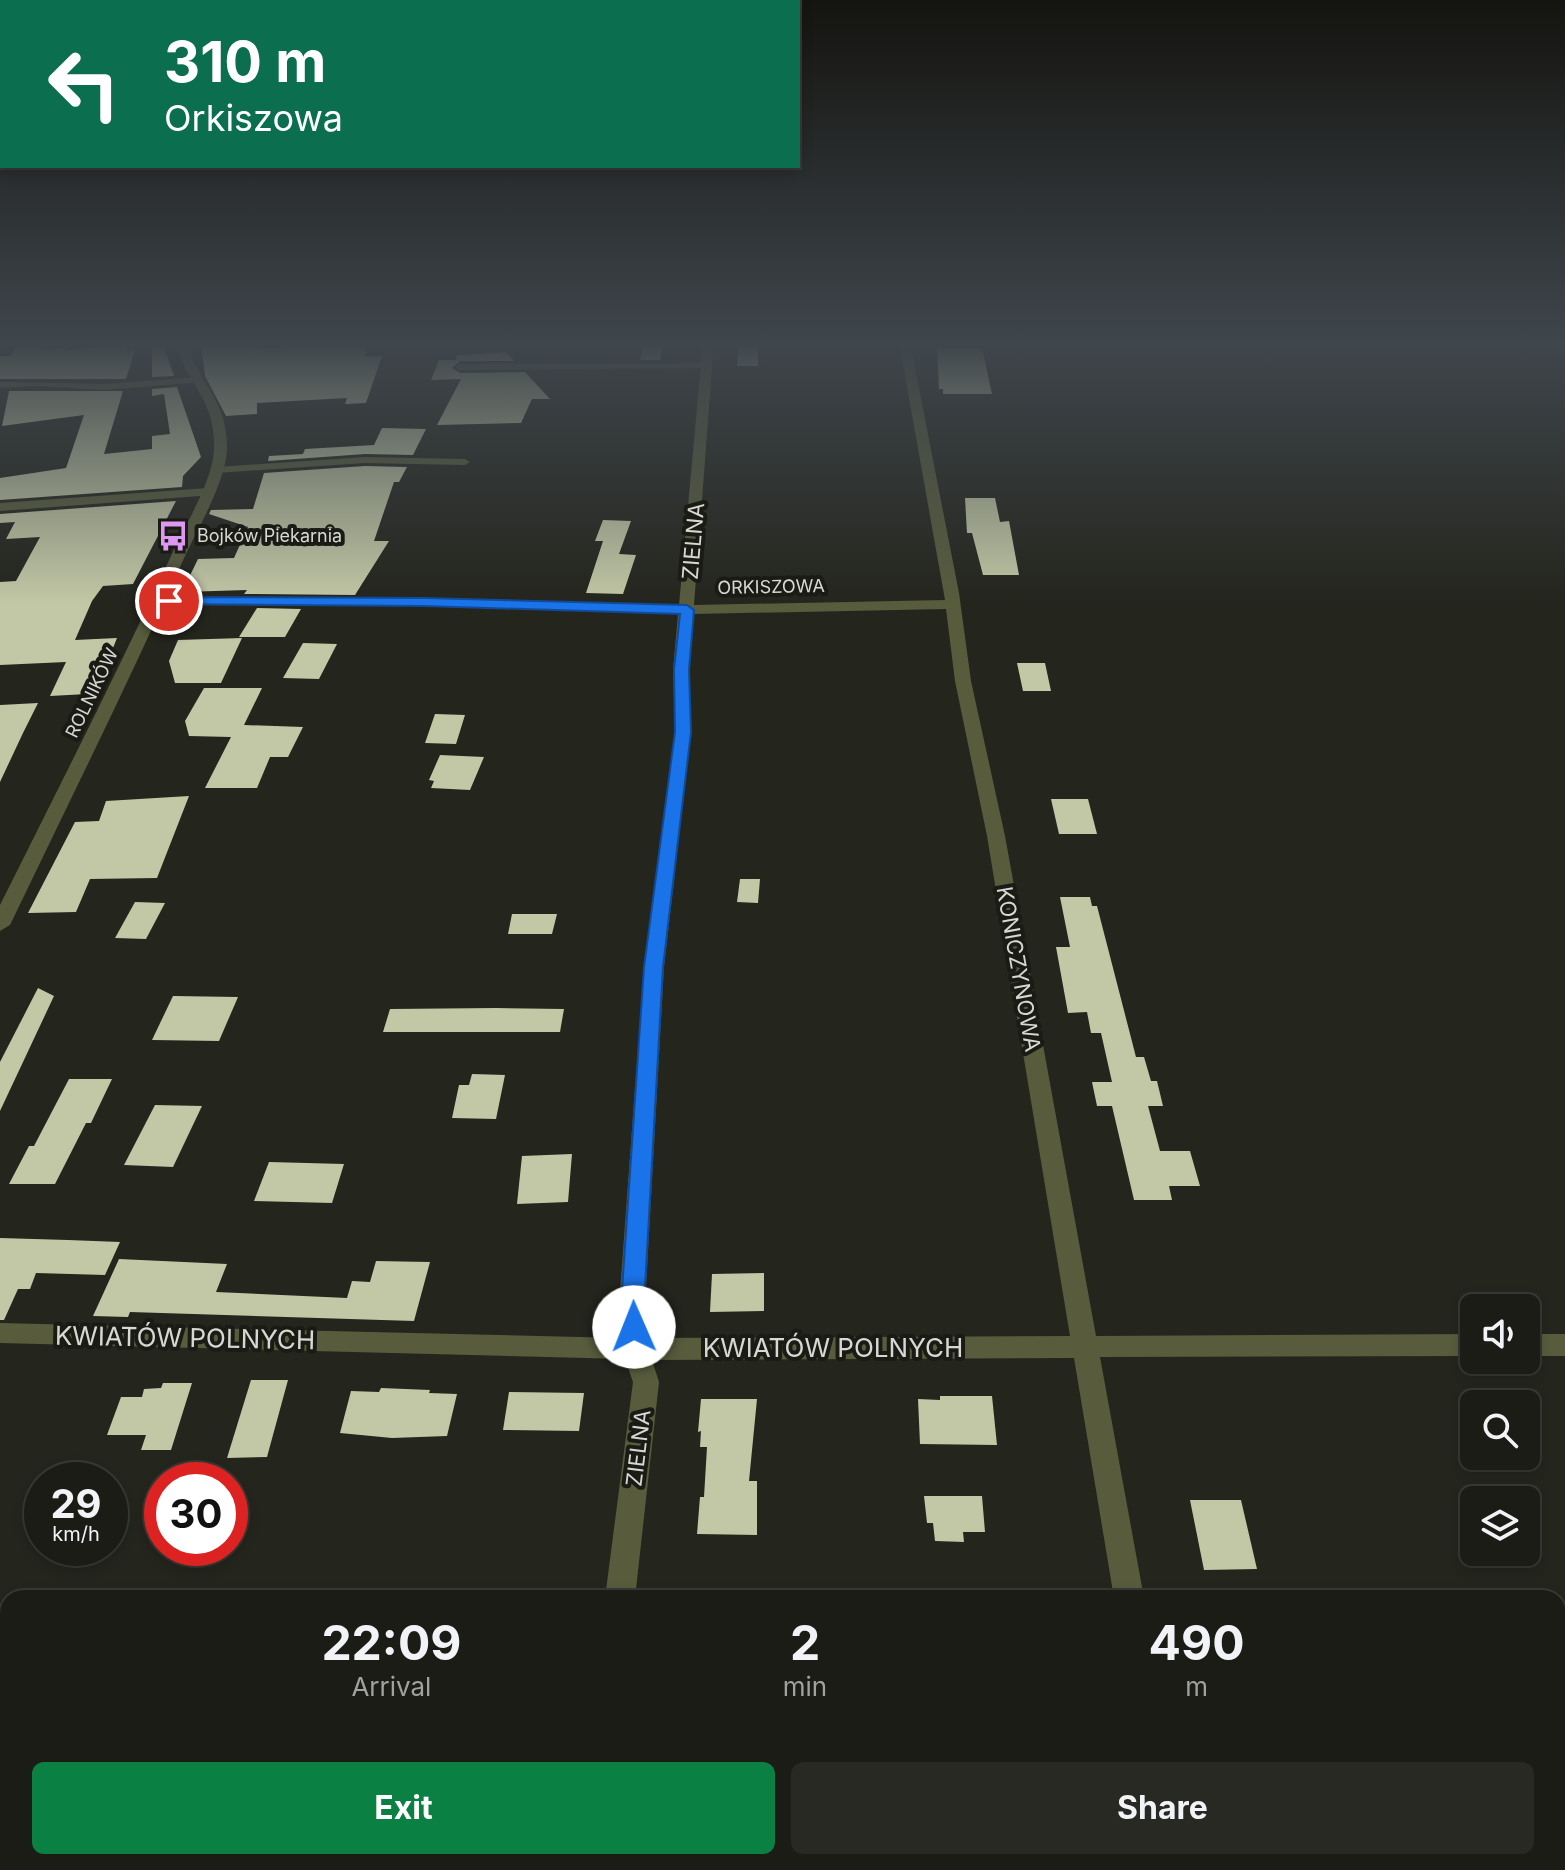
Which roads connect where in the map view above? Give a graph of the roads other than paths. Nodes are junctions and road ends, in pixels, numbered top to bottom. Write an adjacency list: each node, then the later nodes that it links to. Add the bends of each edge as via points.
1 (219, 429): 5 (street, ROLNIKÓW)
2 (701, 429): 10 (street, ZIELNA)
3 (920, 429): 9 (street, KONICZYNOWA)
4 (465, 462): 5 (lane, via 365,460)
5 (217, 470): 6 (street, ROLNIKÓW)
6 (208, 492): 7 (street); 8 (street, ROLNIKÓW)
7 (0, 507)
8 (158, 601): 10 (street, ORKISZOWA); 11 (street, ROLNIKÓW)
9 (953, 604): 10 (street, ORKISZOWA); 16 (street, KONICZYNOWA)
10 (687, 610): 17 (street, ZIELNA, via 681,670 683,732 654,967 632,1305)
11 (0, 925)
12 (0, 1333): 17 (street, KWIATÓW POLNYCH)
13 (1460, 1345): 16 (street, KWIATÓW POLNYCH)
14 (1540, 1345): 15 (street)
15 (1565, 1345)
16 (1086, 1347): 17 (street, KWIATÓW POLNYCH); 19 (street, KONICZYNOWA)
17 (635, 1349): 18 (street, ZIELNA, via 646,1382)
18 (621, 1590)
19 (1128, 1590)

